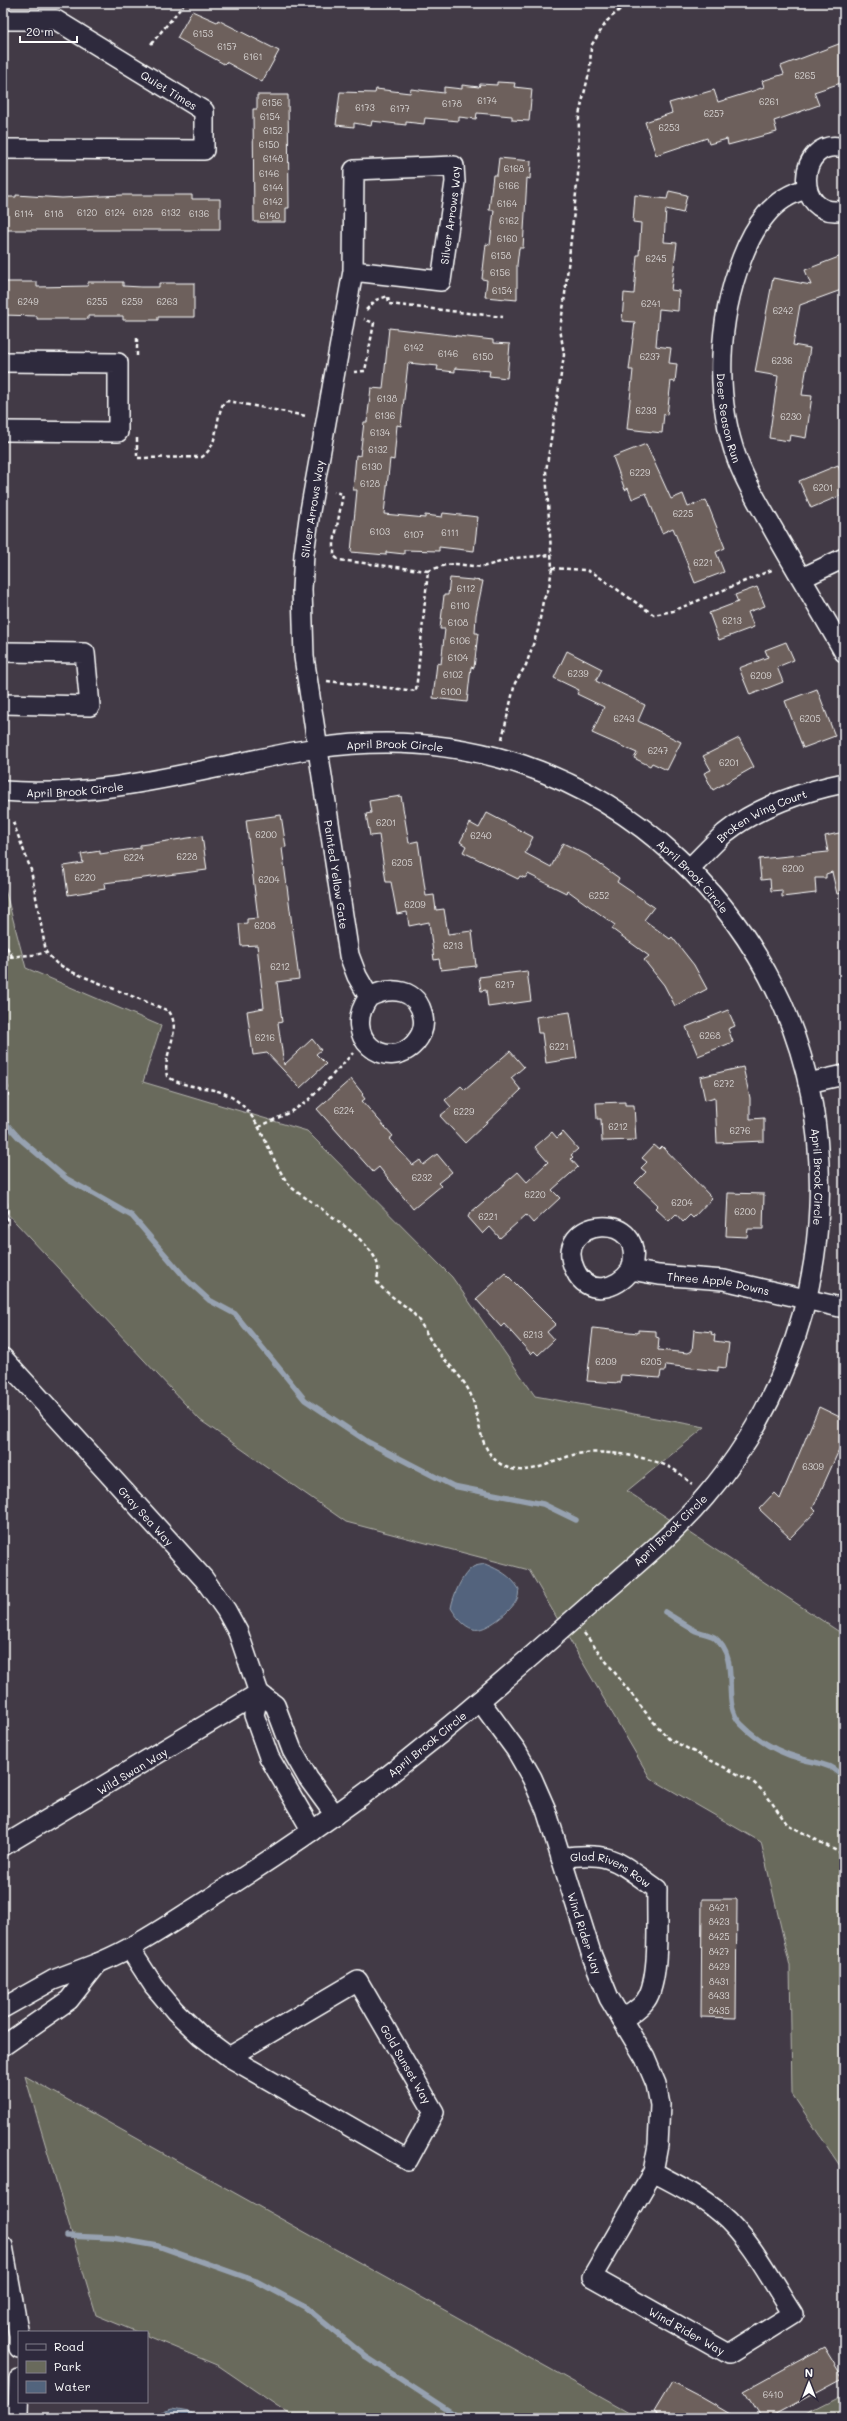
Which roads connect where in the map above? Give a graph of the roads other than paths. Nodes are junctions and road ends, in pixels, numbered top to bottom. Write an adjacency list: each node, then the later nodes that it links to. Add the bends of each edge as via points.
1 (3, 20): 3 (street, Quiet Times, via 56,20 204,111 204,150)
2 (844, 148): 4 (street, via 828,148 817,154 810,162 806,175)
3 (3, 149)
4 (807, 189): 5 (street, via 813,200 823,208 838,212); 10 (street, Deer Season Run, via 791,192 779,201 766,214 750,238 729,298 724,332 724,396 737,459 750,488)
5 (844, 210)
6 (353, 271): 6 (street, Silver Arrows Way, via 354,170 454,166 455,182 441,281); 14 (street, Silver Arrows Way, via 304,554 304,658)
7 (3, 362): 8 (street, via 118,363 118,432)
8 (3, 431)
9 (844, 558): 10 (street)
10 (802, 578): 12 (street, Deer Season Run)
11 (3, 652): 13 (street, via 85,653 90,706)
12 (844, 652)
13 (3, 704)
14 (318, 748): 16 (street, April Brook Circle, via 171,779 114,787 64,792); 17 (street, April Brook Circle, via 394,743 430,745 498,757 532,768 596,797 653,834); 18 (street, Painted Yellow Gate, via 349,955)
15 (844, 784): 17 (street, Broken Wing Court, via 782,802 751,816 726,833)
16 (3, 791)
17 (690, 868): 20 (street, April Brook Circle, via 748,940 770,978 795,1032)
18 (369, 997)
19 (844, 1075): 20 (street)
20 (808, 1083): 22 (street, April Brook Circle, via 819,1153 820,1191 815,1258)
21 (631, 1270): 22 (street, Three Apple Downs, via 724,1280)
22 (807, 1299): 23 (street, Three Apple Downs); 26 (street, April Brook Circle, via 781,1378 762,1416 738,1455 706,1496 658,1545)
23 (844, 1308)
24 (3, 1358): 25 (street, Gray Sea Way, via 204,1579 238,1632)
25 (259, 1693): 27 (street, via 275,1705 292,1750 308,1778); 28 (street, via 254,1715 269,1757); 29 (street, Wild Swan Way)
26 (480, 1701): 27 (street, April Brook Circle); 30 (street, Wind Rider Way, via 516,1750 532,1778)
27 (335, 1814): 28 (street, April Brook Circle)
28 (312, 1831): 31 (street, April Brook Circle)
29 (3, 1846)
30 (562, 1858): 34 (street, Wind Rider Way, via 592,1956); 34 (street, Glad Rivers Row, via 600,1855 618,1862 657,1889 655,1976 651,1991 645,2001)
31 (130, 1949): 32 (street, April Brook Circle); 36 (street, Gold Sunset Way, via 154,1986 175,2011 201,2036)
32 (98, 1963): 33 (street, April Brook Circle, via 53,1980); 35 (street, April Brook Circle, via 69,2000)
33 (3, 2008)
34 (622, 2020): 37 (street, Wind Rider Way, via 645,2058 656,2084 660,2105 658,2145)
35 (3, 2046)
36 (229, 2057): 36 (street, Gold Sunset Way, via 408,2160 434,2112 358,1982)
37 (652, 2172): 37 (street, Wind Rider Way, via 592,2277 729,2354 792,2314 741,2235 722,2214 697,2195)
38 (3, 2246): 39 (street)
39 (18, 2331)
40 (18, 2385): 41 (street)
41 (13, 2416)

